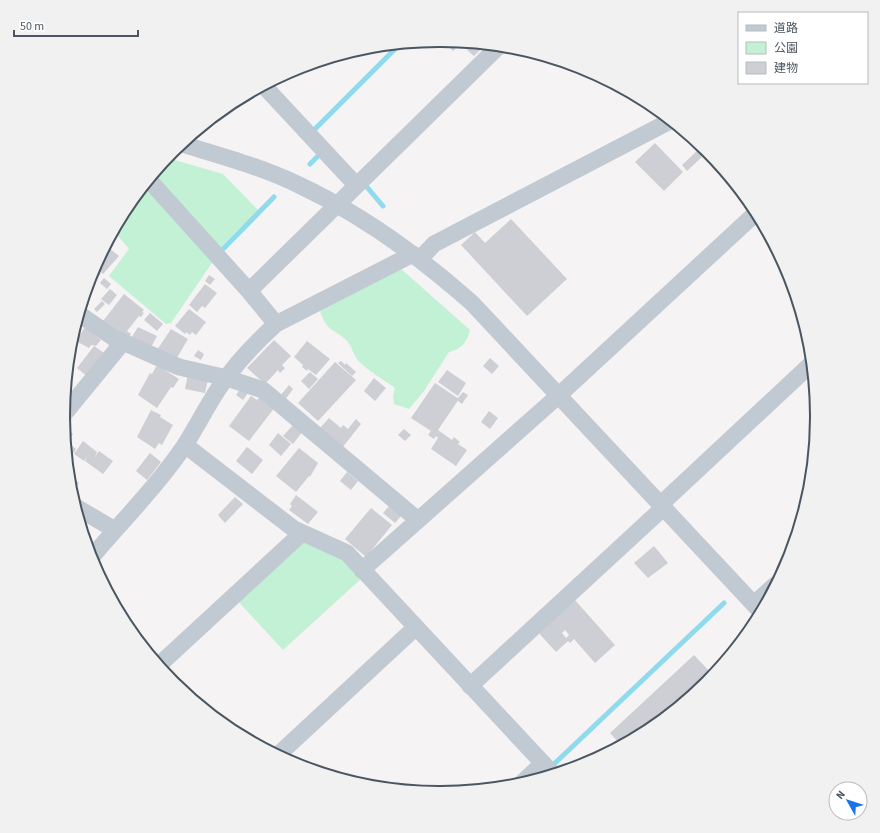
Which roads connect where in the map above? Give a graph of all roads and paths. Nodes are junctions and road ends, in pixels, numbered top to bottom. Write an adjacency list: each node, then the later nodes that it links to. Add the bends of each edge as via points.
1 (494, 51): 6 (street)
2 (268, 90): 6 (street)
3 (665, 123): 9 (street, via 434,244)
4 (189, 146): 7 (street, via 245,163 298,184)
5 (153, 184): 10 (street)
6 (356, 185): 7 (street)
7 (337, 204): 9 (street); 10 (street)
8 (751, 218): 16 (street)
9 (417, 256): 12 (street); 16 (street, via 472,303)
10 (249, 291): 12 (street)
11 (84, 317): 13 (street)
12 (276, 324): 15 (street, via 245,353)
13 (123, 342): 15 (street, via 178,367); 17 (street)
14 (806, 369): 19 (street)
15 (227, 378): 18 (street); 21 (street, via 264,390)
16 (558, 396): 19 (street); 21 (street)
17 (70, 406)
18 (185, 445): 22 (street); 23 (street, via 260,504)
19 (662, 506): 26 (street); 29 (street)
20 (83, 511): 22 (street)
21 (418, 520): 25 (street)
22 (115, 530): 24 (street)
23 (302, 533): 25 (street, via 347,553); 28 (street)
24 (96, 552)
25 (362, 570): 27 (street)
26 (756, 607)
27 (416, 627): 29 (street); 30 (street)
28 (163, 661)
29 (470, 686): 31 (street)
30 (283, 751)
31 (548, 769)

